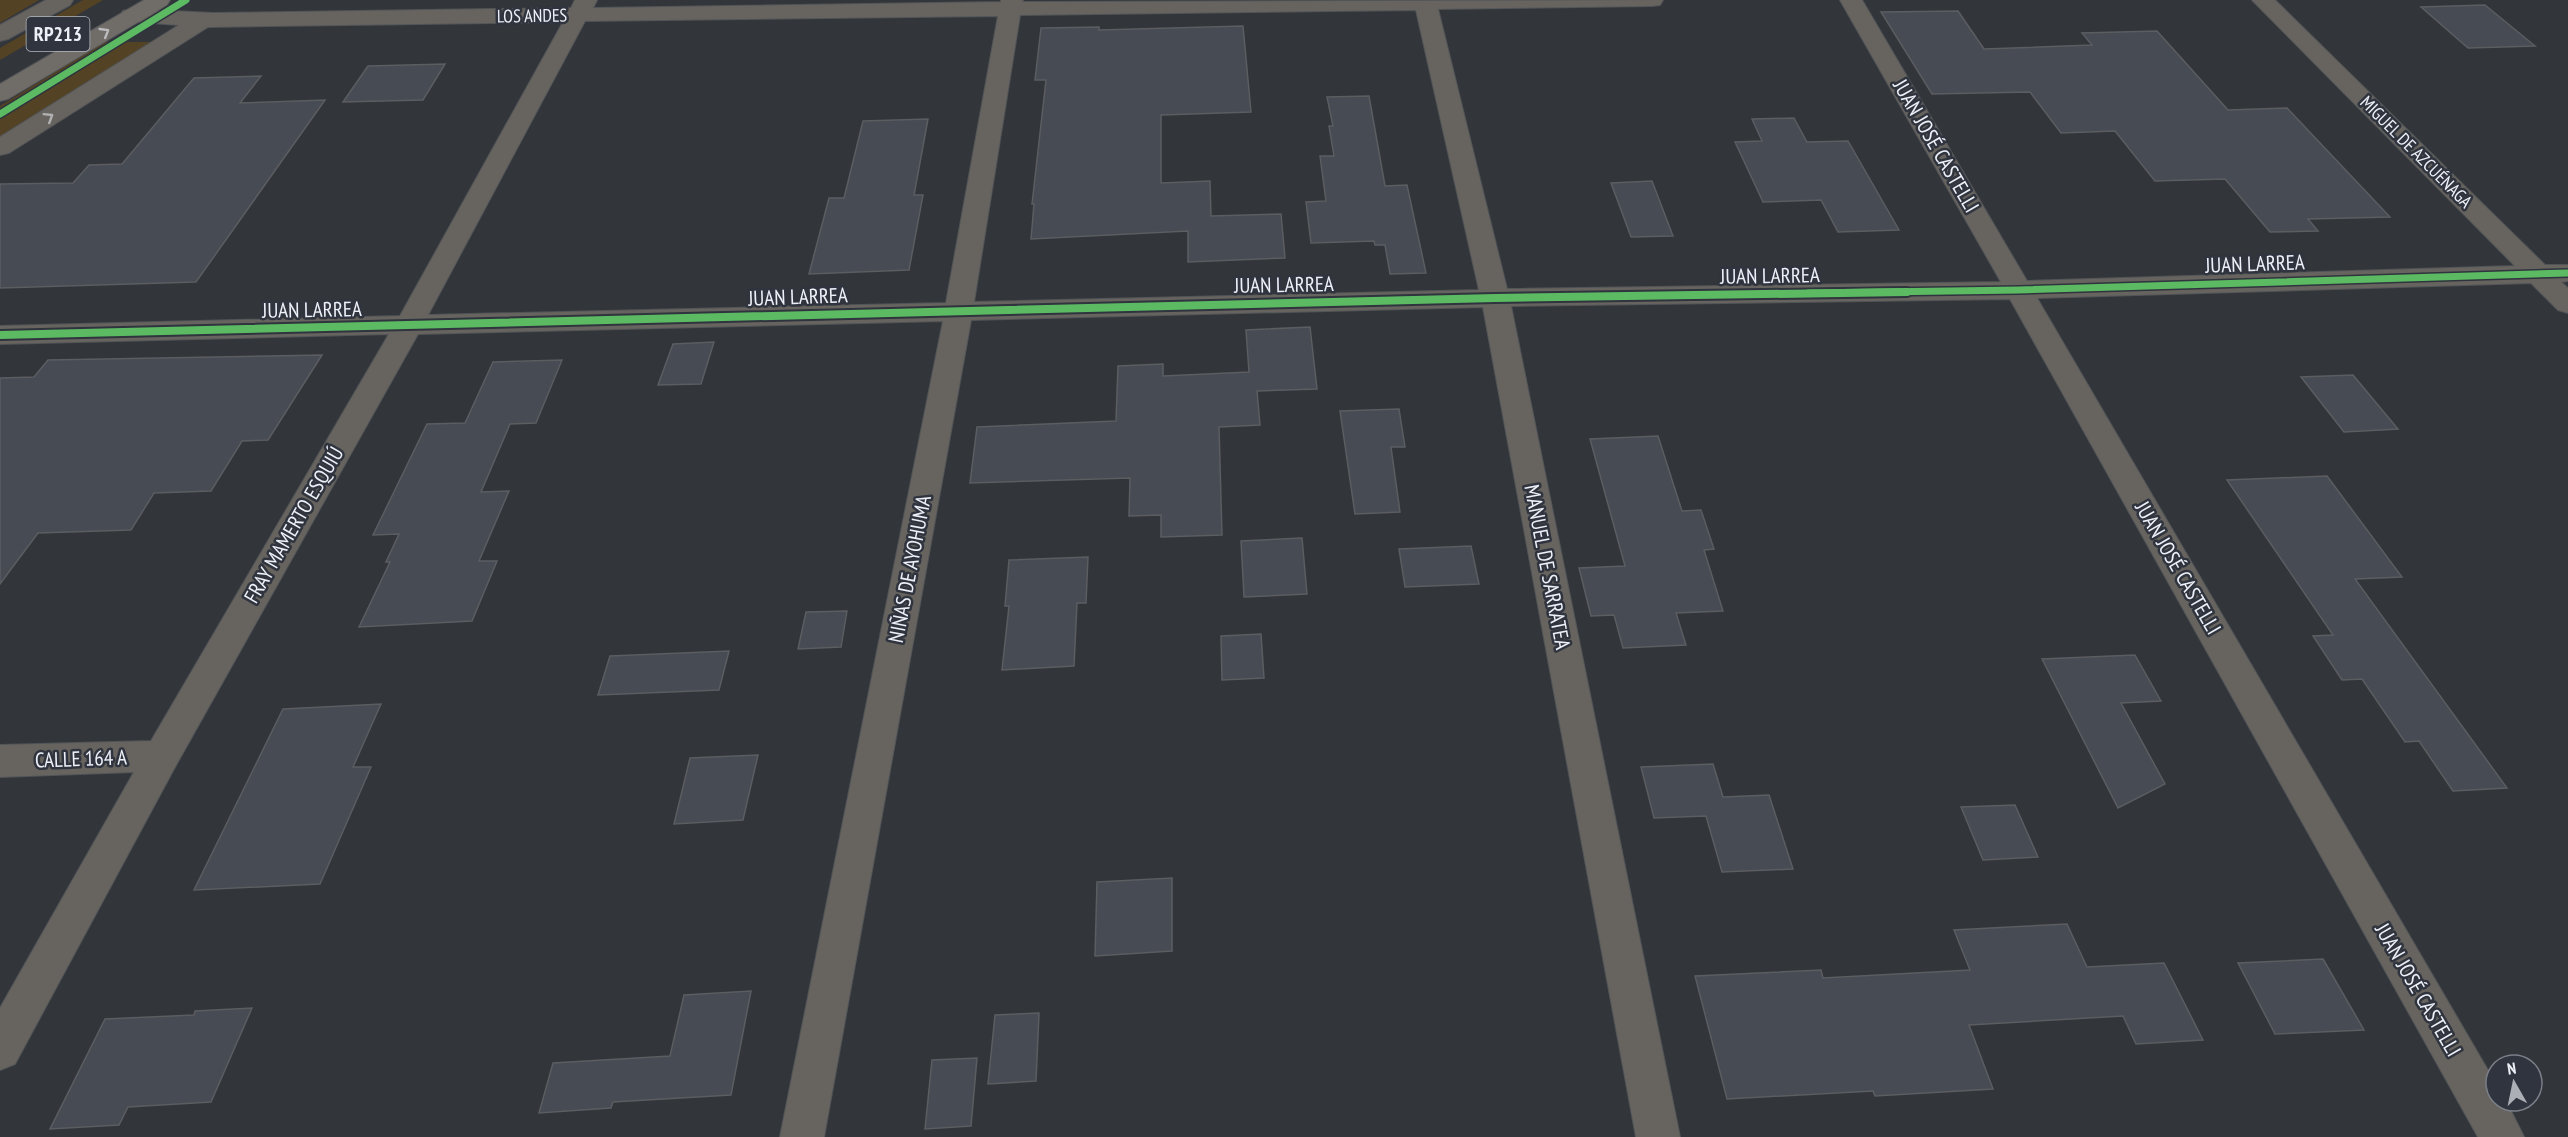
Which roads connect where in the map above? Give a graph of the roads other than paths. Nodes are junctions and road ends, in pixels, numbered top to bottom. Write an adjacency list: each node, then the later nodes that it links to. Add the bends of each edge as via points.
1 (62, 0): 11 (street)
2 (159, 0): 12 (main road, RP213)
3 (235, 0): 13 (street)
4 (1652, 0): 7 (street, LOS ANDES)
5 (1851, 0): 19 (street, JUAN JOSÉ CASTELLI)
6 (2263, 0): 17 (street, MIGUEL DE AZCUÉNAGA)
7 (1426, 2): 8 (street, LOS ANDES); 20 (street, MANUEL DE SARRATEA)
8 (1011, 4): 9 (street, LOS ANDES); 22 (street, NIÑAS DE AYOHUMA)
9 (581, 8): 13 (street, LOS ANDES); 23 (street, FRAY MAMERTO ESQUIÚ)
10 (0, 9): 11 (street)
11 (34, 15): 14 (street)
12 (132, 16): 13 (street, LOS ANDES); 15 (main road, RP213, one-way to 12)
13 (202, 20): 16 (street, one-way to 13)
14 (0, 34)
15 (0, 94)
16 (0, 148)
17 (2538, 273): 18 (street, JUAN LARREA); 19 (street, JUAN LARREA); 21 (street, MIGUEL DE AZCUÉNAGA)
18 (2568, 273)
19 (2019, 290): 20 (street, JUAN LARREA); 30 (street, JUAN JOSÉ CASTELLI)
20 (1495, 298): 22 (street, JUAN LARREA); 29 (street, MANUEL DE SARRATEA)
21 (2568, 304)
22 (959, 310): 23 (street, JUAN LARREA); 28 (street, NIÑAS DE AYOHUMA)
23 (409, 325): 24 (street, JUAN LARREA); 25 (street, FRAY MAMERTO ESQUIÚ)
24 (0, 335)
25 (162, 756): 26 (street, CALLE 164 A); 27 (street, FRAY MAMERTO ESQUIÚ)
26 (0, 761)
27 (0, 1049)
28 (802, 1137)
29 (1658, 1137)
30 (2502, 1137)

